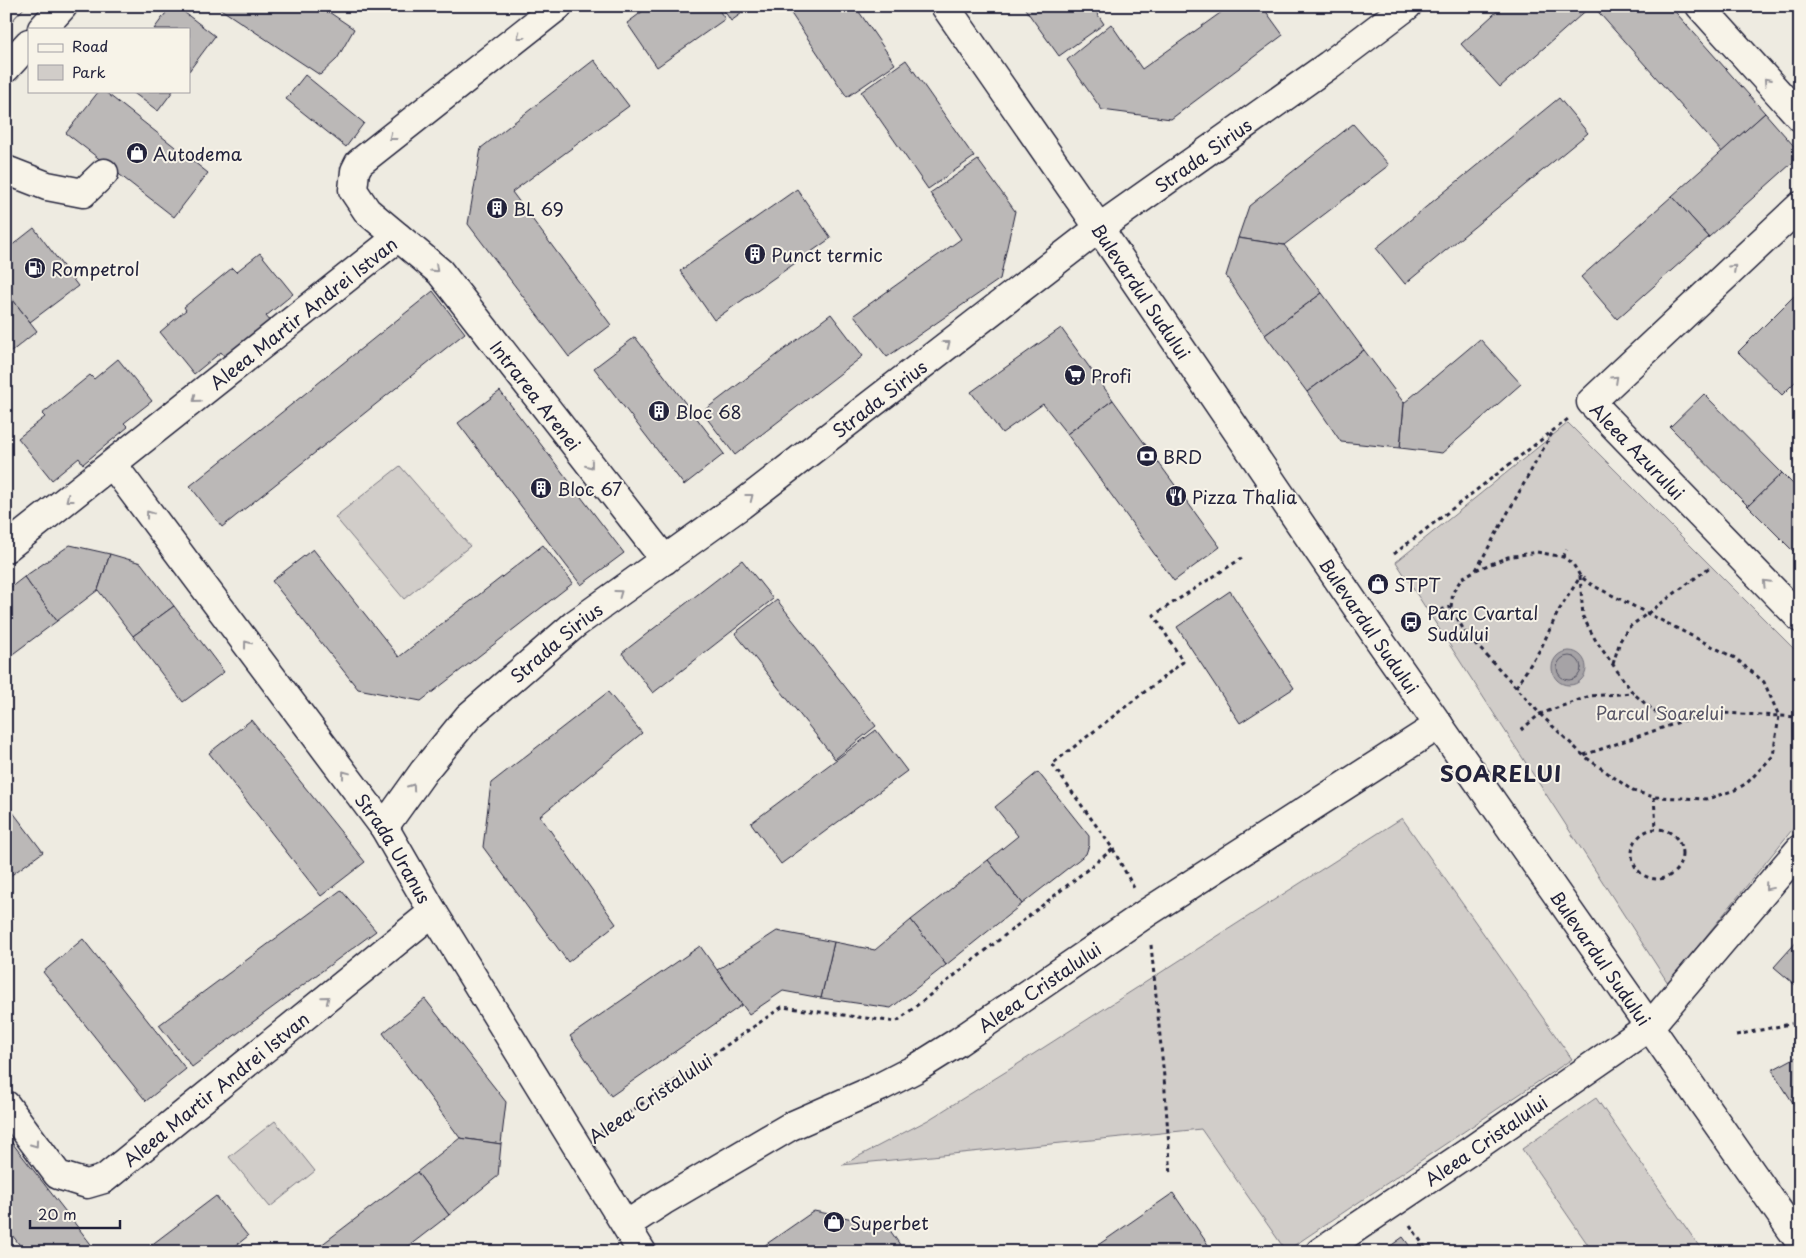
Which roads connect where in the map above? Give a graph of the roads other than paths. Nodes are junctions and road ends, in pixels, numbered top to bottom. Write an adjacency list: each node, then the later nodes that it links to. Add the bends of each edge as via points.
1 (63, 6): 6 (street)
2 (558, 6): 14 (street, Aleea Martir Andrei Istvan, one-way to 14, via 359,163 354,171 353,190 367,211)
3 (945, 6): 13 (street, Bulevardul Sudului)
4 (1407, 6): 13 (street, Strada Sirius)
5 (1700, 6): 9 (street, one-way to 5)
6 (43, 28)
7 (28, 44): 8 (street)
8 (6, 68)
9 (1800, 117)
10 (6, 170): 11 (street, via 47,186 83,193)
11 (104, 173)
12 (1800, 206): 18 (street, Aleea Azurului, one-way to 12, via 1591,402)
13 (1099, 228): 17 (street, Strada Sirius, one-way to 13); 19 (street, Bulevardul Sudului)
14 (398, 237): 15 (street, Aleea Martir Andrei Istvan, one-way to 15); 17 (street, Intrarea Arenei, one-way to 17, via 440,272)
15 (113, 465): 16 (street, Aleea Martir Andrei Istvan, one-way to 16); 20 (street, Strada Uranus, one-way to 15)
16 (6, 548)
17 (665, 560): 20 (street, Strada Sirius, one-way to 17, via 468,717 576,624)
18 (1800, 618)
19 (1439, 724): 23 (street, Bulevardul Sudului); 25 (street, Aleea Cristalului, via 1148,912 915,1069 791,1126)
20 (384, 827): 22 (street, Strada Uranus)
21 (1800, 849): 23 (street, Aleea Cristalului, one-way to 23)
22 (433, 912): 24 (street, Aleea Martir Andrei Istvan, one-way to 22, via 58,1175 87,1184 104,1179); 25 (street, Strada Uranus)
23 (1650, 1026): 26 (street, Bulevardul Sudului); 28 (street, Aleea Cristalului)
24 (6, 1105)
25 (626, 1226): 27 (street, Strada Uranus)
26 (1800, 1242)
27 (642, 1252)
28 (1320, 1252)

